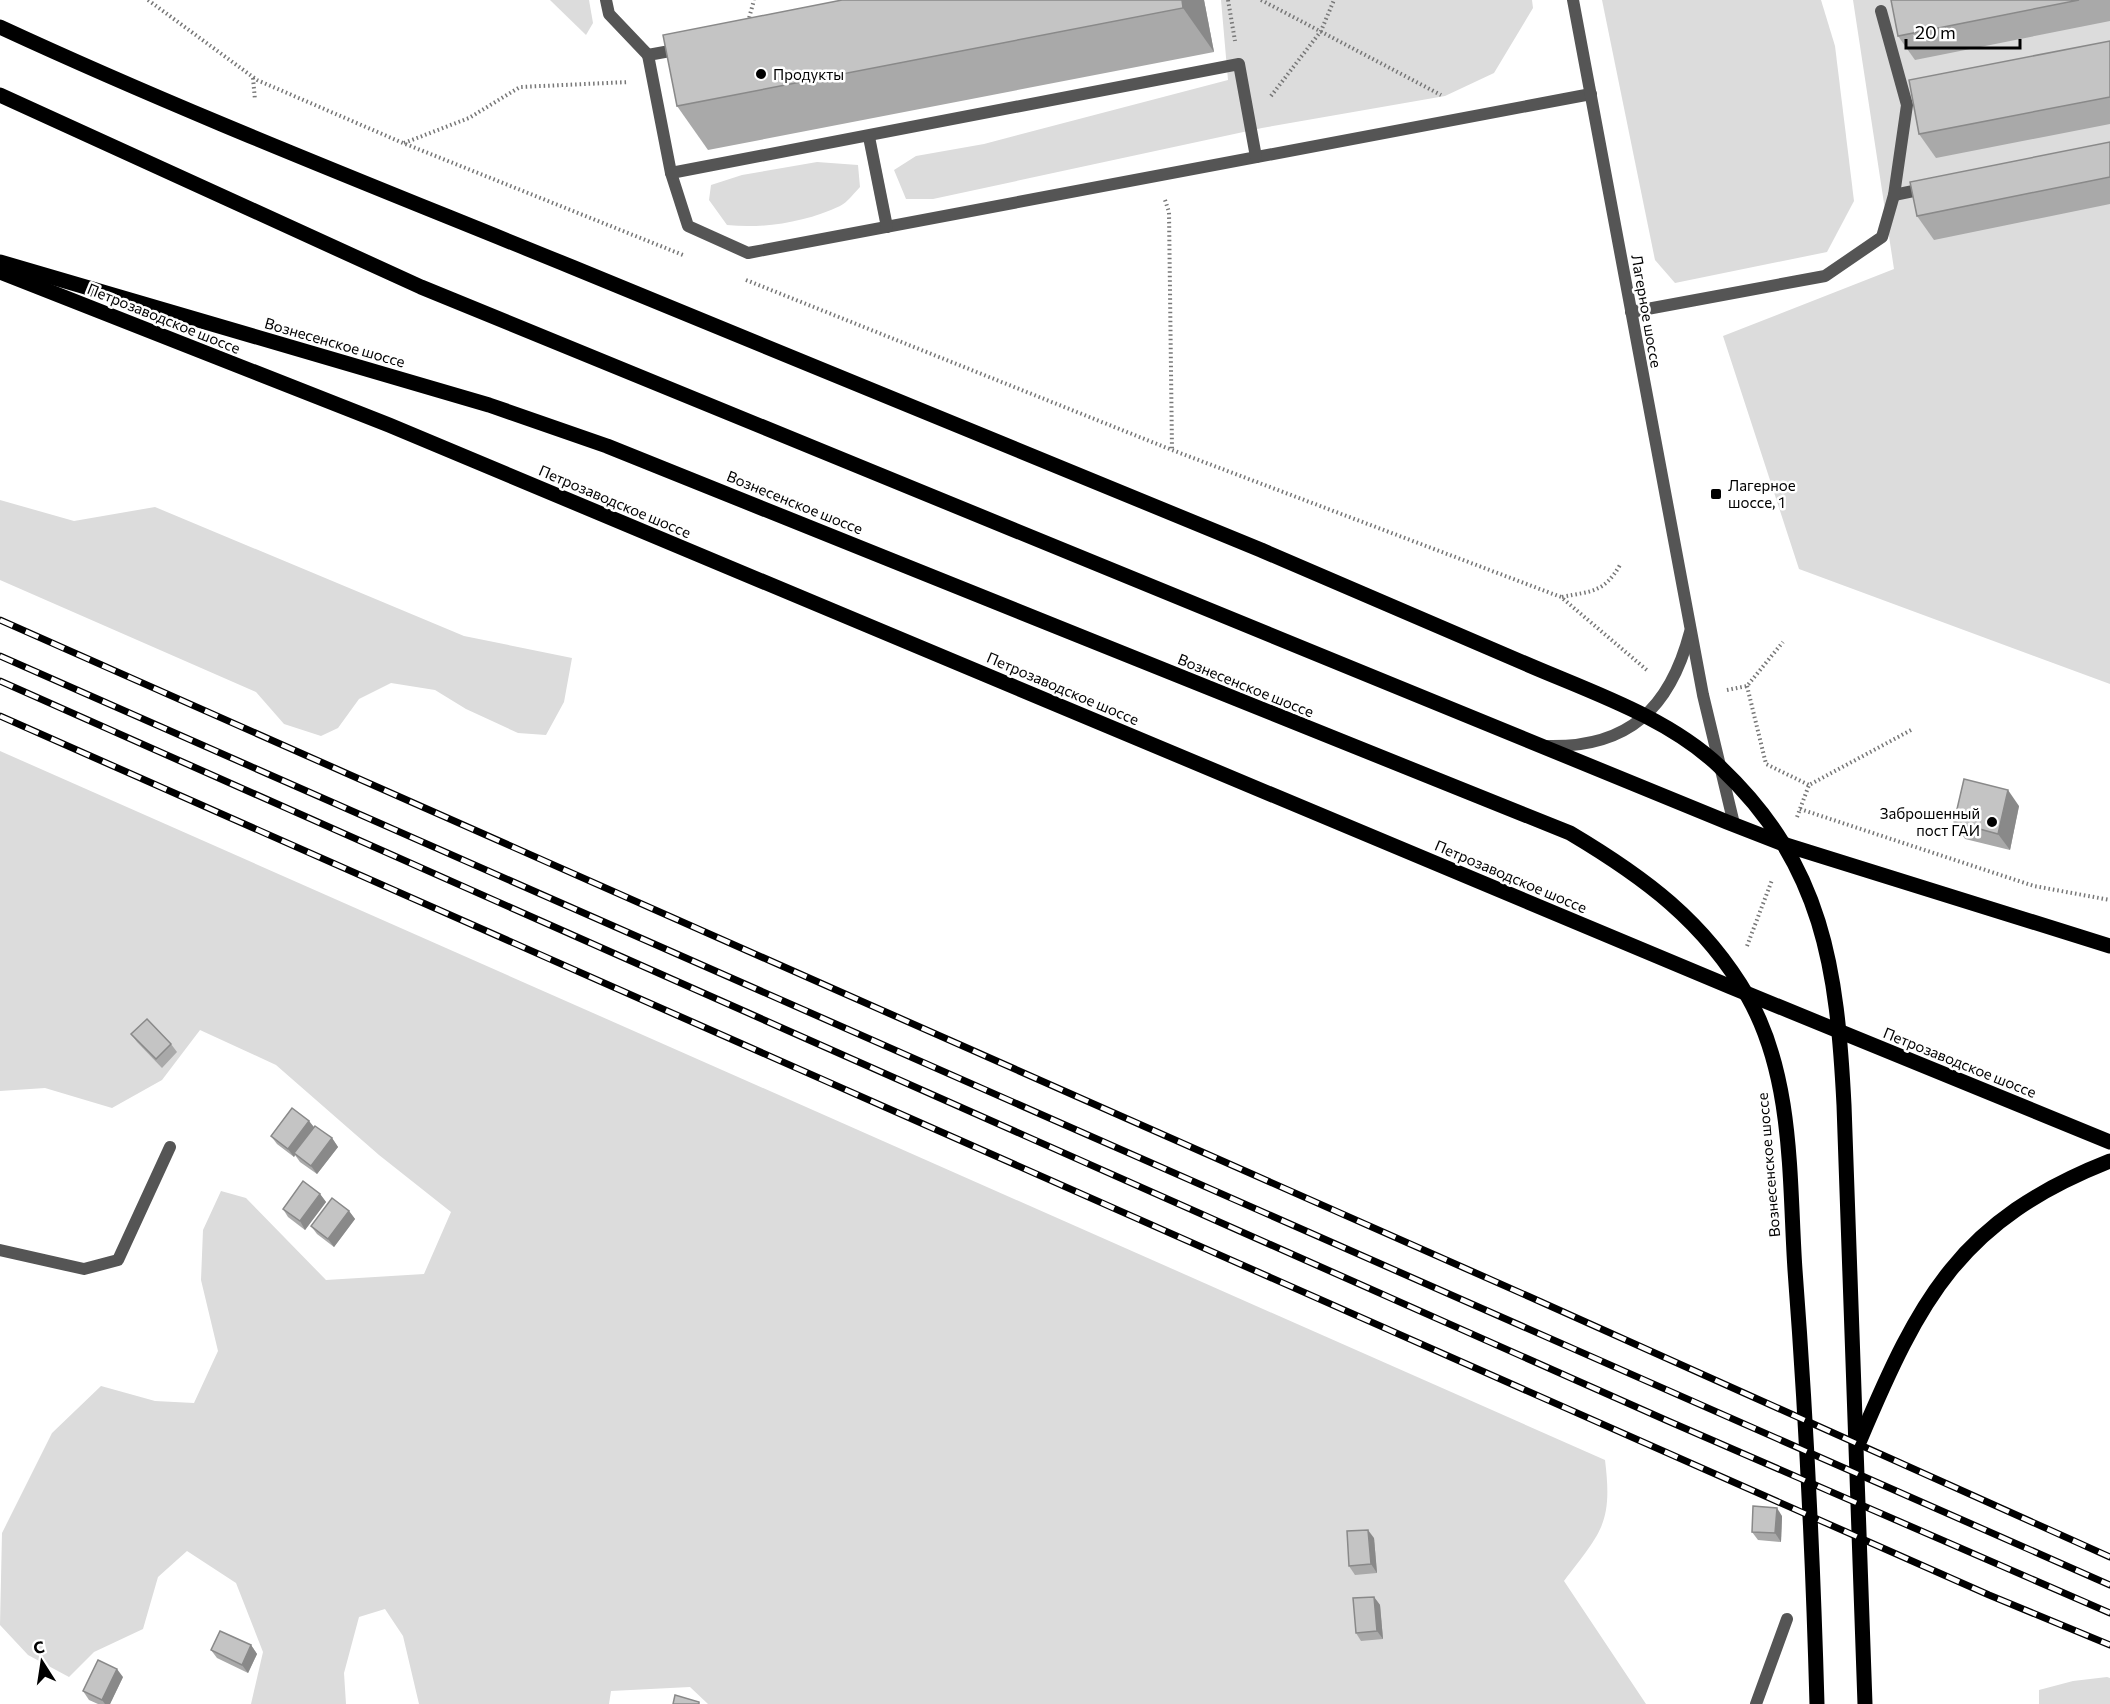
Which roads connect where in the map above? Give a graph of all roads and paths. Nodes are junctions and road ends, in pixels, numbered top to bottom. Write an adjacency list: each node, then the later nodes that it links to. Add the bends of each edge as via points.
1 (148, 0): 15 (path)
2 (606, 0): 13 (street, via 609,14)
3 (754, 0): 10 (path)
4 (1228, 0): 14 (path)
5 (1261, 0): 11 (path)
6 (1334, 0): 11 (path)
7 (1573, 0): 17 (street, Лагерное шоссе)
8 (1881, 11): 28 (street, via 1907,85)
9 (0, 27): 54 (main road, via 126,86 879,390 1338,582 1604,698 1697,746 1742,790 1786,846 1825,937 1840,1036)
10 (746, 27)
11 (1321, 31): 20 (path); 21 (path)
12 (690, 47): 13 (street)
13 (648, 55): 16 (street)
14 (1239, 64): 21 (street); 22 (street)
15 (253, 77): 19 (path); 23 (path)
16 (653, 80): 23 (path, via 520,87 469,118); 25 (street)
17 (1591, 94): 20 (street); 34 (street, Лагерное шоссе)
18 (0, 95): 42 (main road, via 421,287)
19 (255, 100)
20 (1480, 115): 24 (street)
21 (1250, 123): 24 (street)
22 (869, 137): 25 (street); 29 (street)
23 (403, 143): 30 (path)
24 (1256, 157): 26 (street)
25 (671, 173): 29 (street, via 688,226 748,253)
26 (1158, 177): 29 (street); 35 (path, via 1169,212)
27 (1939, 185): 28 (street)
28 (1894, 195): 34 (street, via 1882,237 1825,276)
29 (886, 227)
30 (693, 259)
31 (0, 262): 57 (main road, Вознесенское шоссе, via 489,405 607,446 1570,833 1627,867 1673,904 1712,944 1748,998 1772,1052 1784,1109 1803,1372)
32 (0, 272): 49 (main road, Петрозаводское шоссе, via 389,425)
33 (737, 277): 35 (path)
34 (1631, 312): 38 (street, Лагерное шоссе)
35 (1172, 450): 37 (path)
36 (1620, 565): 37 (path, via 1603,586)
37 (1562, 597): 40 (path)
38 (1691, 628): 42 (street, Лагерное шоссе, via 1682,662 1669,687 1640,720 1610,738 1575,747); 45 (street, Лагерное шоссе)
39 (1783, 642): 43 (path, via 1747,686 1766,764)
40 (1652, 674)
41 (1913, 729): 43 (path)
42 (1539, 746): 45 (main road)
43 (1809, 785): 44 (path)
44 (1800, 808): 46 (path); 47 (path, via 2034,886)
45 (1734, 825): 46 (main road)
46 (1786, 844): 48 (main road); 49 (path)
47 (2110, 900)
48 (2110, 946)
49 (1731, 987): 50 (main road, Петрозаводское шоссе)
50 (2110, 1142)
51 (170, 1146): 53 (street, via 118,1260 84,1269)
52 (2110, 1161): 54 (main road, via 2070,1176 2025,1202 1988,1229 1953,1264 1894,1359)
53 (0, 1250)
54 (1858, 1445): 58 (main road)
55 (1787, 1619): 56 (street)
56 (1756, 1704)
57 (1817, 1704)
58 (1865, 1704)

